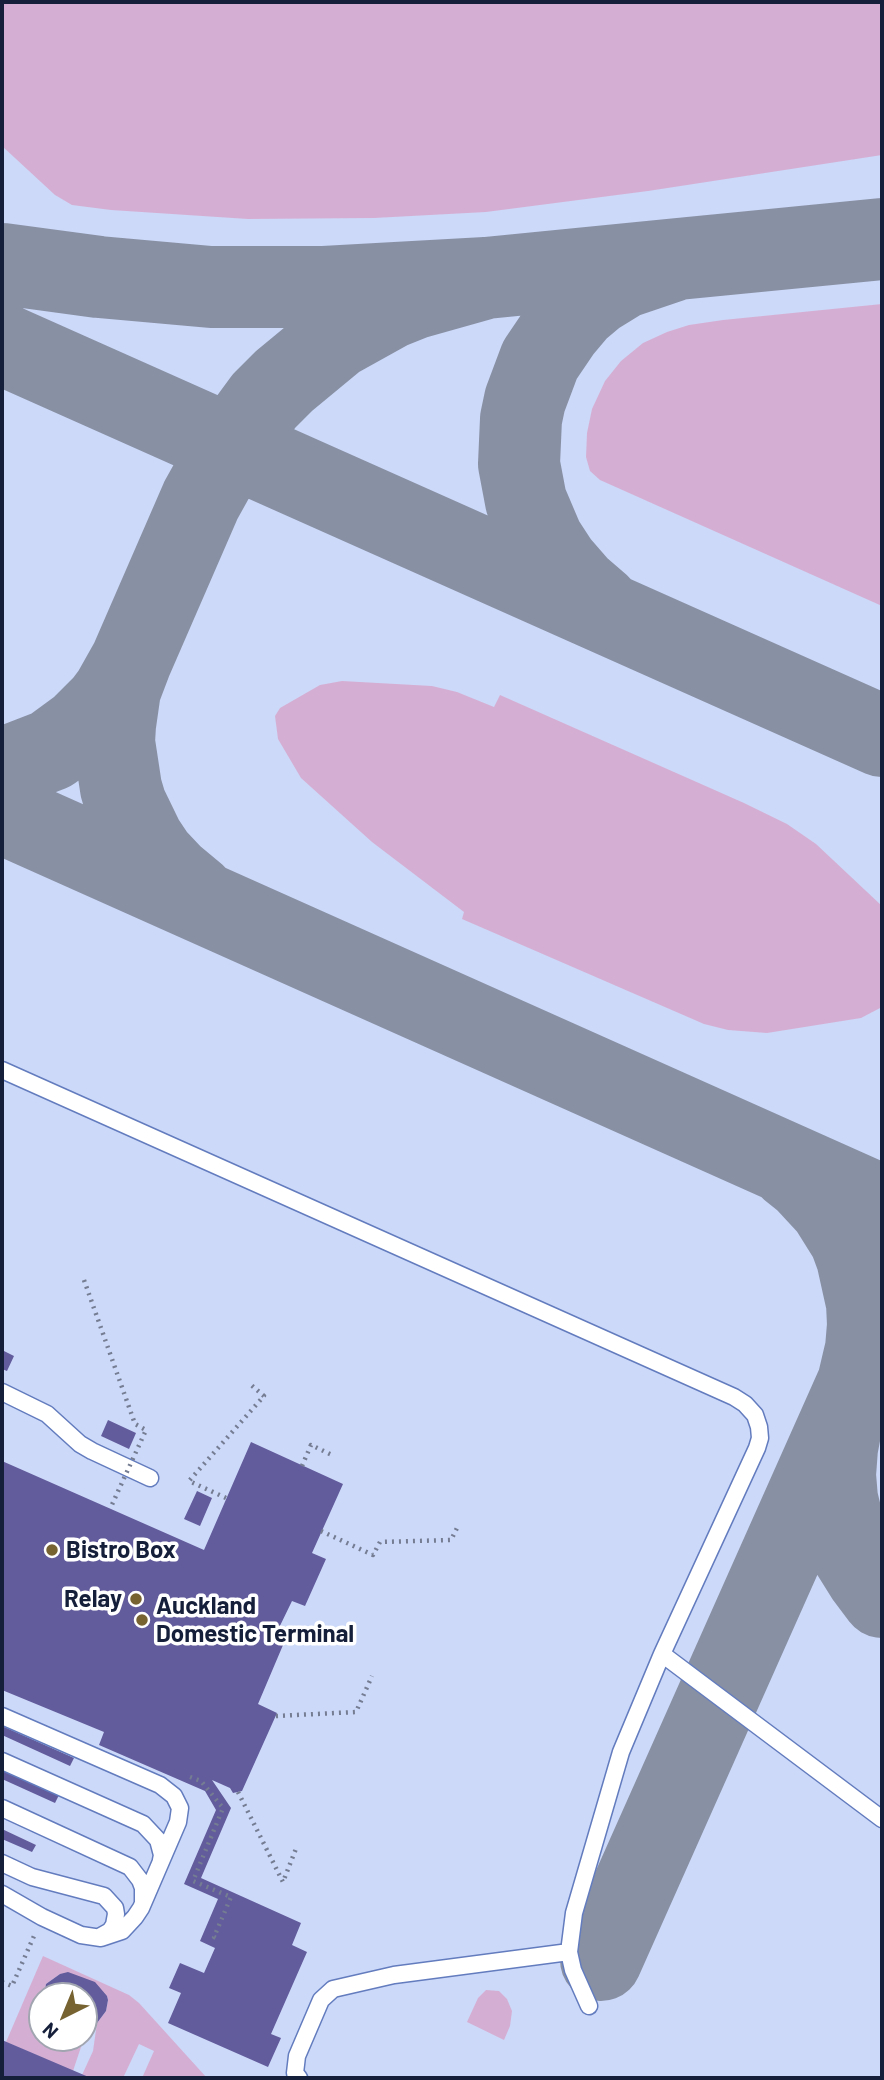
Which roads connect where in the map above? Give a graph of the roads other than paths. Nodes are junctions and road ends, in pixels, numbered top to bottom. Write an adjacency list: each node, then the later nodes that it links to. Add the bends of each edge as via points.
1 (2, 1070): 4 (lane, via 746,1404 760,1427 757,1448)
2 (2, 1392): 3 (lane, via 47,1414 92,1451)
3 (150, 1478)
4 (662, 1654): 8 (lane); 14 (lane, via 621,1752 574,1913)
5 (2, 1716): 10 (lane, via 167,1789 178,1803 180,1815)
6 (2, 1761): 10 (lane, via 143,1824 158,1840)
7 (2, 1808): 12 (lane, via 130,1867 143,1888)
8 (882, 1819)
9 (2, 1863): 13 (lane, via 32,1877 95,1892 110,1901 116,1914 114,1925 104,1935)
10 (160, 1863): 12 (lane)
11 (2, 1894): 13 (lane)
12 (143, 1903): 13 (lane, via 122,1931)
13 (91, 1937)
14 (569, 1952): 15 (lane); 16 (lane, via 394,1975 333,1989 321,2000 297,2056 295,2073)
15 (589, 2007)
16 (299, 2078)

